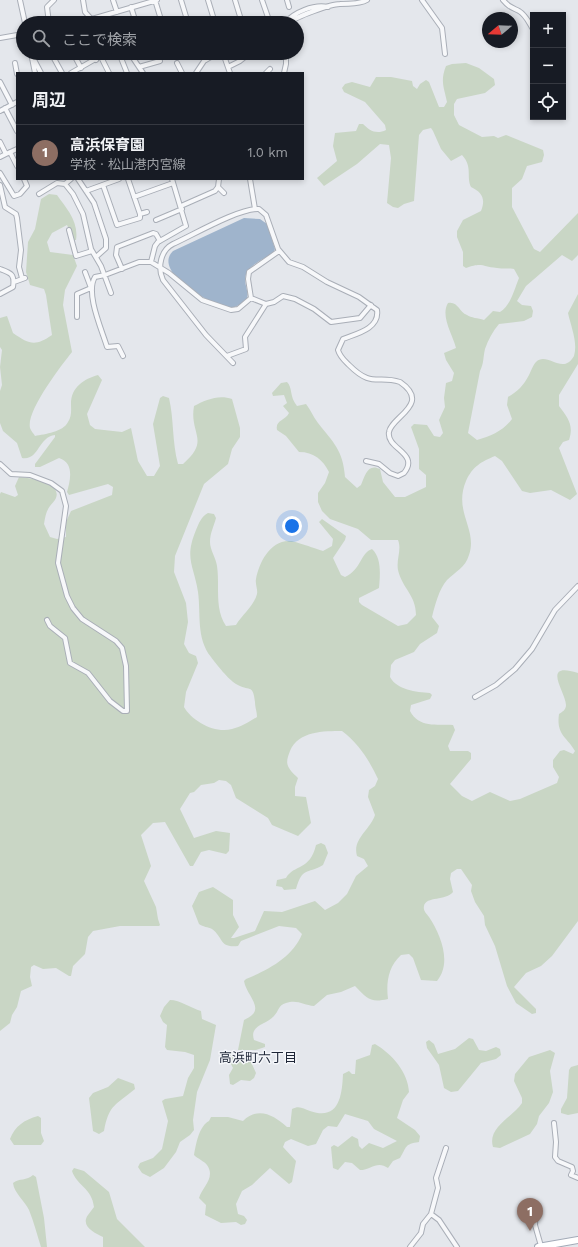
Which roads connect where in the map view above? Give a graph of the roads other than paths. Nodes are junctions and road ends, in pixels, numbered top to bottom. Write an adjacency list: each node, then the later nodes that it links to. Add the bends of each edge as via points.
1 (20, 0): 18 (street)
2 (54, 0): 19 (street, via 47,7)
3 (83, 0): 20 (street)
4 (113, 0): 17 (street)
5 (156, 0): 14 (street); 23 (street)
6 (181, 0): 24 (street)
7 (208, 0): 25 (street)
8 (235, 0): 26 (street)
9 (262, 0): 27 (street)
10 (287, 0): 15 (street)
11 (367, 0): 16 (street, via 358,4)
12 (422, 0): 33 (street, via 442,28)
13 (503, 0): 30 (street, via 509,8 524,15)
14 (131, 7): 17 (street); 22 (street)
15 (289, 7)
16 (328, 7): 28 (street, via 319,6); 29 (street)
17 (117, 12): 21 (street)
18 (23, 16)
19 (48, 16)
20 (88, 16)
21 (107, 16)
22 (134, 16)
23 (160, 16)
24 (186, 16)
25 (213, 16)
26 (240, 16)
27 (268, 16)
28 (293, 16)
29 (301, 16)
30 (530, 24)
31 (16, 35): 32 (street)
32 (0, 38)
33 (445, 54)
34 (32, 60): 54 (street)
35 (34, 60): 55 (street)
36 (55, 60): 56 (street)
37 (77, 60): 51 (street)
38 (96, 60): 51 (street)
39 (102, 60): 58 (street)
40 (121, 60): 59 (street)
41 (133, 60): 49 (street)
42 (206, 60): 62 (street)
43 (226, 60): 50 (street)
44 (241, 60): 50 (street)
45 (286, 60): 65 (street)
46 (160, 61): 49 (street)
47 (15, 63): 53 (street)
48 (177, 63): 61 (street)
49 (139, 67): 60 (street)
50 (228, 67): 63 (street)
51 (81, 68): 57 (street)
52 (270, 69): 64 (street)
53 (17, 72)
54 (35, 72)
55 (40, 72)
56 (61, 72)
57 (73, 72)
58 (108, 72)
59 (126, 72)
60 (142, 72)
61 (182, 72)
62 (197, 72)
63 (230, 72)
64 (267, 72)
65 (284, 72)
66 (0, 82): 68 (street)
67 (16, 103): 68 (street)
68 (12, 105): 69 (street)
69 (5, 108): 70 (street); 71 (street)
70 (0, 111)
71 (16, 129)
72 (0, 142): 74 (street)
73 (16, 149): 74 (street)
74 (8, 153): 75 (street); 76 (street)
75 (0, 157)
76 (16, 165)
77 (0, 173): 78 (street, via 14,196 20,194 27,186)
78 (24, 180)
79 (70, 180): 86 (street)
80 (79, 180): 90 (street)
81 (116, 180): 88 (street)
82 (128, 180): 93 (street)
83 (219, 180): 89 (street)
84 (250, 180): 95 (street)
85 (173, 181): 93 (street); 94 (street)
86 (65, 184): 92 (street, via 58,183); 101 (street, via 73,194 82,214)
87 (0, 185): 110 (street, via 5,207 16,214 17,218 21,250 19,267 24,278)
88 (103, 185): 90 (street); 97 (street, via 117,225 140,218)
89 (218, 187): 91 (street); 94 (street)
90 (86, 191): 103 (street, via 93,200 106,242 104,251)
91 (224, 193)
92 (39, 194)
93 (134, 197): 97 (street)
94 (181, 208): 98 (street); 100 (street, via 186,226)
95 (254, 209): 102 (street, via 261,210 266,215); 107 (street, via 168,246 162,252)
96 (147, 212): 97 (street)
97 (140, 214)
98 (156, 220)
99 (69, 230): 101 (street, via 76,256)
100 (160, 241): 104 (street, via 155,246); 106 (street, via 153,233 117,247 116,255)
101 (92, 251): 103 (street)
102 (279, 251): 114 (street, via 249,272); 116 (street, via 289,262 350,292)
103 (96, 258): 109 (street)
104 (151, 262): 106 (street, via 140,262); 107 (street)
105 (0, 269): 110 (street, via 14,274)
106 (122, 269): 109 (street)
107 (161, 269): 114 (street, via 210,304 235,310); 119 (street, via 162,277 176,298 222,354)
108 (85, 272): 111 (street)
109 (105, 275): 111 (street, via 96,277); 112 (street)
110 (14, 282): 113 (street, via 13,287)
111 (92, 288): 117 (street, via 77,294); 118 (street, via 97,317 107,347 118,346)
112 (111, 293)
113 (0, 294)
114 (251, 298): 115 (street)
115 (266, 304): 116 (street, via 283,296 289,297 314,309 328,321 335,322 360,318); 119 (street, via 246,337 246,349)
116 (371, 306): 121 (street, via 378,312 371,326 359,334 343,339 339,346 339,354 354,371 365,378 400,382 407,388 411,399 408,411 392,425 389,433 391,442 404,453 407,461 406,471 401,475 394,475 379,464)
117 (77, 317)
118 (123, 356)
119 (227, 356): 120 (street)
120 (233, 363)
121 (366, 462)
122 (0, 464): 124 (street, via 11,474 30,475 51,483 62,491 66,506 58,563 67,596 82,619 116,641 122,648 126,666 125,712 110,701 91,676 70,663 65,638 50,626)
123 (578, 586): 125 (street, via 555,610 532,650 515,669 496,685)
124 (47, 620)
125 (475, 697)
126 (554, 1123): 128 (street, via 555,1157 572,1167 571,1175)
127 (446, 1148): 130 (street, via 436,1178 438,1188)
128 (578, 1178)
129 (536, 1208): 134 (street, via 535,1226)
130 (431, 1214): 132 (street); 133 (street, via 442,1224)
131 (578, 1240): 134 (main road)
132 (410, 1247)
133 (458, 1247)
134 (540, 1247)

